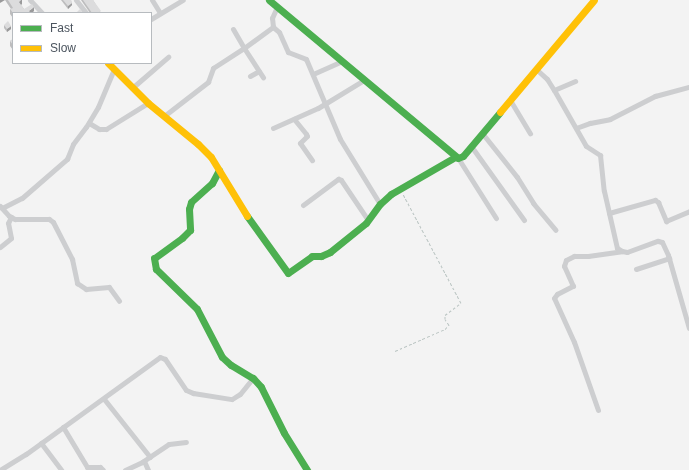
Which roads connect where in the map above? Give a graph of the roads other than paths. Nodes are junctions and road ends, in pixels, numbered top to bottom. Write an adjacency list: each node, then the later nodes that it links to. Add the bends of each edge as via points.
1 (30, 0): 8 (street)
2 (76, 0): 9 (street)
3 (152, 0): 10 (street)
4 (184, 0): 10 (street)
5 (269, 0): 7 (street)
6 (594, 0): 19 (street)
7 (277, 7): 12 (street, via 272,18); 16 (street)
8 (41, 12)
9 (85, 12)
10 (160, 13): 11 (street)
11 (152, 18)
12 (273, 27): 14 (street); 21 (street, via 288,52 306,59)
13 (233, 30): 14 (street)
14 (244, 48): 20 (street); 32 (street, via 213,68 208,82)
15 (168, 57): 27 (street)
16 (342, 61): 21 (street); 24 (street)
17 (109, 64): 18 (street)
18 (114, 69): 27 (street); 34 (street)
19 (536, 69): 28 (street); 29 (street)
20 (259, 71): 22 (street); 23 (street)
21 (313, 74): 31 (street)
22 (250, 76)
23 (264, 77)
24 (364, 80): 31 (street); 40 (street)
25 (575, 81): 28 (street)
26 (689, 87): 36 (street, via 654,96 607,120)
27 (132, 88): 30 (street)
28 (554, 90): 36 (street)
29 (510, 100): 37 (street); 38 (street)
30 (148, 103): 32 (street); 34 (street, via 106,129)
31 (325, 104): 33 (street); 43 (street, via 340,139)
32 (164, 116): 42 (street, via 198,144)
33 (294, 119): 35 (street); 41 (street, via 307,136 300,143)
34 (89, 123): 45 (street, via 73,144 62,165 22,198)
35 (273, 128)
36 (576, 128): 47 (street, via 586,146 600,155)
37 (482, 133): 39 (street); 52 (street)
38 (530, 133)
39 (471, 146): 40 (street); 51 (street)
40 (457, 157): 43 (street, via 399,188); 49 (street)
41 (312, 160)
42 (219, 170): 50 (street, via 241,208 288,272 312,256 330,252); 59 (street, via 212,183 192,202 189,209 190,230 157,255 154,262 158,273 202,316 222,357)
43 (380, 204): 50 (street)
44 (303, 205): 50 (street, via 338,179)
45 (1, 207): 48 (street)
46 (689, 211): 47 (street, via 666,221 655,200)
47 (609, 213): 54 (street, via 617,248)
48 (11, 217): 53 (street, via 8,223 12,238); 57 (street, via 21,220 43,218 53,222 72,259 77,283 86,290 109,287)
49 (496, 218)
50 (368, 220)
51 (524, 220)
52 (556, 230)
53 (0, 247)
54 (622, 251): 55 (street, via 631,251 660,241); 61 (street, via 574,256 566,260 564,266 573,286 554,298 579,356)
55 (669, 258): 56 (street); 58 (street)
56 (636, 269)
57 (119, 301)
58 (689, 328)
59 (253, 378): 60 (street, via 240,394 232,399 193,393 186,390 165,359 160,357); 73 (street, via 261,387 284,433)
60 (104, 399): 62 (street); 65 (street)
61 (598, 410)
62 (63, 428): 64 (street); 67 (street)
63 (186, 442): 65 (street, via 170,444)
64 (41, 443): 68 (street); 69 (street)
65 (150, 456): 66 (street)
66 (144, 461): 71 (street); 72 (street)
67 (90, 469): 70 (street, via 100,467)
68 (0, 470)
69 (61, 470)
70 (103, 470)
71 (124, 470)
72 (148, 470)
73 (307, 470)

